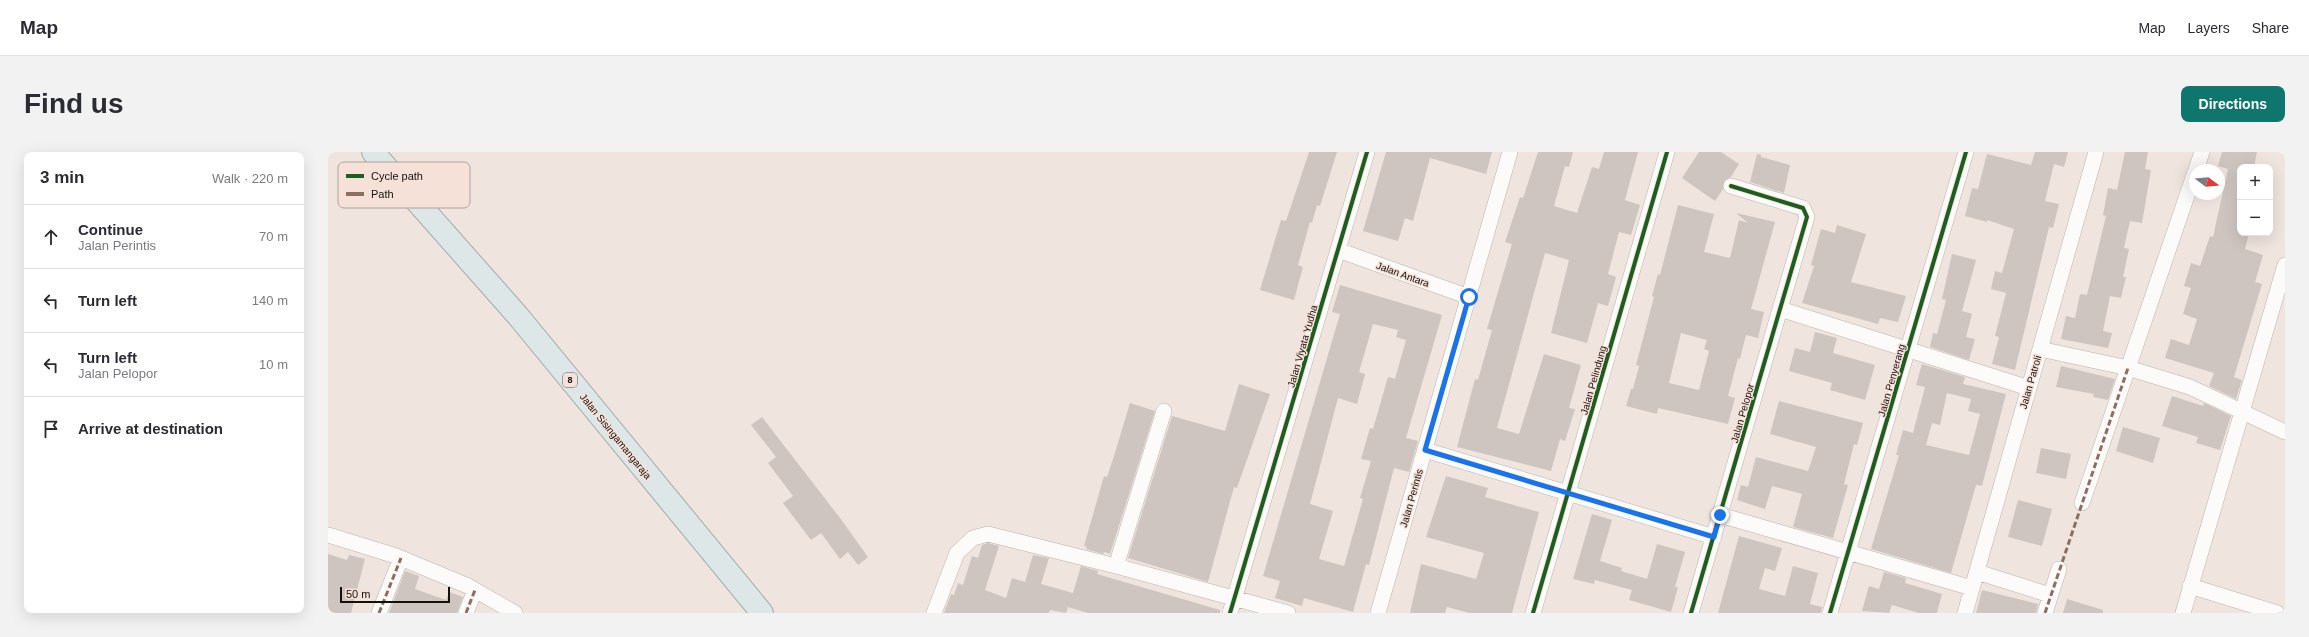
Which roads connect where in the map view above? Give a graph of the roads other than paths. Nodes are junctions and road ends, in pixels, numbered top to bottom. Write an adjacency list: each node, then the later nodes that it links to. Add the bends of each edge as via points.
1 (373, 152): 8 (highway, Jalan Sisingamangaraja / 8)
2 (1367, 152): 13 (street, Jalan Viyata Yudha)
3 (1510, 152): 15 (street, Jalan Perintis)
4 (1667, 152): 25 (street, Jalan Pelindung)
5 (1966, 152): 18 (street, Jalan Penyerang)
6 (2096, 152): 17 (street, Jalan Patroli)
7 (2202, 152): 9 (street)
8 (382, 162)
9 (2198, 164)
10 (1731, 186): 16 (street, Jalan Pelopor, via 1802,208 1807,216)
11 (2189, 189): 19 (street)
12 (423, 208): 43 (highway, Jalan Sisingamangaraja / 8, via 518,316)
13 (1338, 250): 15 (street, Jalan Antara); 39 (street, Jalan Viyata Yudha)
14 (2285, 265): 22 (street)
15 (1469, 297): 24 (street, Jalan Perintis)
16 (1780, 309): 18 (street); 27 (street, Jalan Pelopor)
17 (2040, 349): 19 (street); 20 (street, Jalan Patroli)
18 (1908, 350): 20 (street); 30 (street, Jalan Penyerang)
19 (2128, 368): 22 (street, via 2190,387); 26 (street)
20 (2029, 388): 34 (street, Jalan Patroli)
21 (1164, 411): 32 (street)
22 (2242, 412): 23 (street); 35 (street)
23 (2285, 432)
24 (1425, 450): 25 (street); 47 (street, Jalan Perintis)
25 (1568, 493): 29 (street); 48 (street, Jalan Pelindung)
26 (2082, 503)
27 (1720, 515): 29 (street, Jalan Pelopor); 30 (street)
28 (328, 535): 31 (street)
29 (1714, 537): 49 (street, Jalan Pelopor)
30 (1848, 553): 36 (street); 50 (street, Jalan Penyerang)
31 (401, 558): 37 (street); 40 (street)
32 (1116, 566): 39 (street); 44 (street, via 988,534 973,538 957,553)
33 (2059, 569): 38 (street)
34 (1977, 572): 36 (street, Jalan Patroli); 38 (street)
35 (2190, 586): 53 (street); 54 (street)
36 (1972, 588): 51 (street, Jalan Patroli)
37 (475, 590): 41 (street); 42 (street)
38 (2050, 595): 52 (street)
39 (1234, 598): 45 (street, Jalan Viyata Yudha); 46 (street)
40 (379, 613)
41 (466, 613)
42 (515, 613)
43 (762, 613)
44 (934, 613)
45 (1230, 613)
46 (1288, 613)
47 (1378, 613)
48 (1533, 613)
49 (1691, 613)
50 (1830, 613)
51 (1965, 613)
52 (2044, 613)
53 (2183, 613)
54 (2277, 613)

